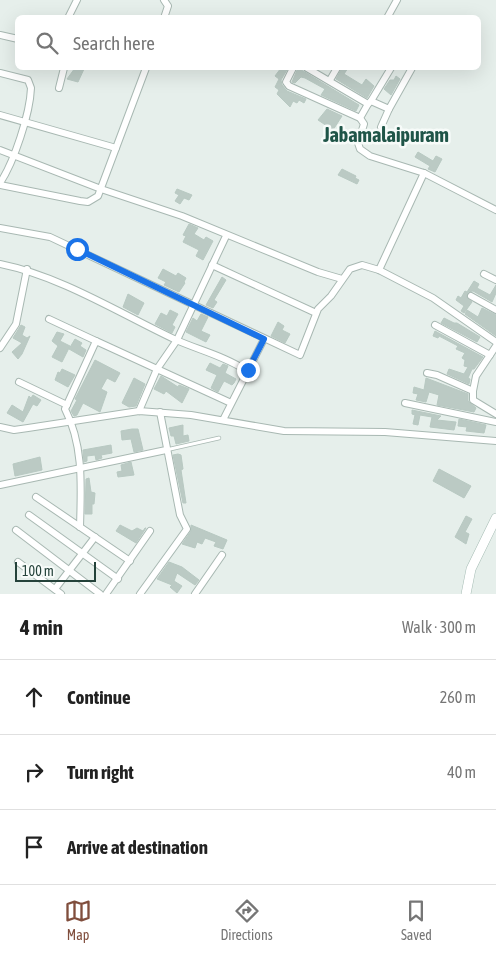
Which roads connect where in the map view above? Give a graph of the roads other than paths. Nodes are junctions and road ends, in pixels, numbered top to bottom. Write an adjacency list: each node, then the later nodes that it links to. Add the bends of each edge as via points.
1 (77, 0): 4 (street)
2 (164, 0): 5 (street, via 168,6)
3 (397, 0): 6 (street)
4 (70, 15)
5 (165, 15)
6 (390, 15)
7 (0, 35): 8 (street)
8 (15, 38)
9 (64, 70): 18 (street)
10 (145, 70): 25 (street)
11 (292, 70): 22 (street, via 286,82 288,86)
12 (312, 70): 17 (street)
13 (336, 70): 17 (street)
14 (390, 70): 19 (street)
15 (411, 70): 20 (street)
16 (0, 73): 23 (street, via 28,80 31,96)
17 (330, 80): 19 (street)
18 (60, 88)
19 (369, 102): 20 (street); 22 (street)
20 (390, 109): 24 (street)
21 (0, 114): 23 (street)
22 (360, 118): 28 (street, via 364,124 358,143 360,149 370,156)
23 (24, 121): 25 (street); 27 (street)
24 (380, 127)
25 (116, 148): 30 (street)
26 (0, 150): 27 (street)
27 (14, 155): 29 (street); 30 (street)
28 (424, 173): 31 (street); 37 (street)
29 (0, 184): 30 (street, via 88,202 98,196)
30 (101, 189): 33 (street, via 182,216)
31 (496, 210)
32 (0, 228): 42 (street, via 50,238)
33 (226, 236): 35 (street); 39 (street)
34 (0, 264): 36 (street)
35 (212, 265): 42 (street); 44 (street)
36 (27, 269): 48 (street); 52 (street, via 16,324)
37 (379, 270): 39 (street, via 362,265 350,269); 50 (street, via 433,298)
38 (484, 274): 40 (street)
39 (342, 279): 44 (street)
40 (496, 280)
41 (471, 296): 43 (street)
42 (193, 306): 47 (street); 48 (street)
43 (496, 310)
44 (316, 313): 47 (street, via 300,355)
45 (49, 319): 49 (street)
46 (435, 325): 53 (street)
47 (264, 339): 55 (street)
48 (177, 340): 54 (street); 55 (street)
49 (96, 341): 54 (street); 61 (street)
50 (496, 342)
51 (496, 346): 53 (street)
52 (0, 348)
53 (490, 355): 58 (street, via 476,376)
54 (157, 369): 60 (street); 62 (street)
55 (248, 370): 60 (street)
56 (427, 373): 58 (street)
57 (19, 382): 61 (street)
58 (472, 391): 64 (street, via 473,400)
59 (405, 402): 66 (street)
60 (231, 403): 65 (street)
61 (67, 405): 67 (street, via 65,409)
62 (138, 411): 63 (street); 67 (street)
63 (160, 412): 65 (street); 71 (street)
64 (496, 414)
65 (223, 420): 70 (street, via 284,431 385,432)
66 (496, 422)
67 (72, 423): 68 (street, via 14,430); 72 (street)
68 (0, 427)
69 (219, 438): 71 (lane)
70 (496, 441)
71 (166, 450): 72 (street); 91 (street, via 180,514 187,530)
72 (82, 469): 73 (street); 77 (street)
73 (0, 484)
74 (36, 497): 77 (street)
75 (29, 514): 81 (street)
76 (496, 518): 93 (main road, via 471,569)
77 (80, 527): 80 (street)
78 (16, 530): 85 (street)
79 (150, 530): 83 (street)
80 (95, 537): 81 (street); 83 (street)
81 (83, 554): 85 (street); 86 (street)
82 (222, 555): 92 (street)
83 (130, 561): 86 (street)
84 (18, 562): 87 (street)
85 (70, 571): 87 (street); 89 (street)
86 (118, 579): 90 (street)
87 (55, 590): 88 (street)
88 (61, 594)
89 (100, 594)
90 (106, 594)
91 (140, 594)
92 (195, 594)
93 (466, 594)

